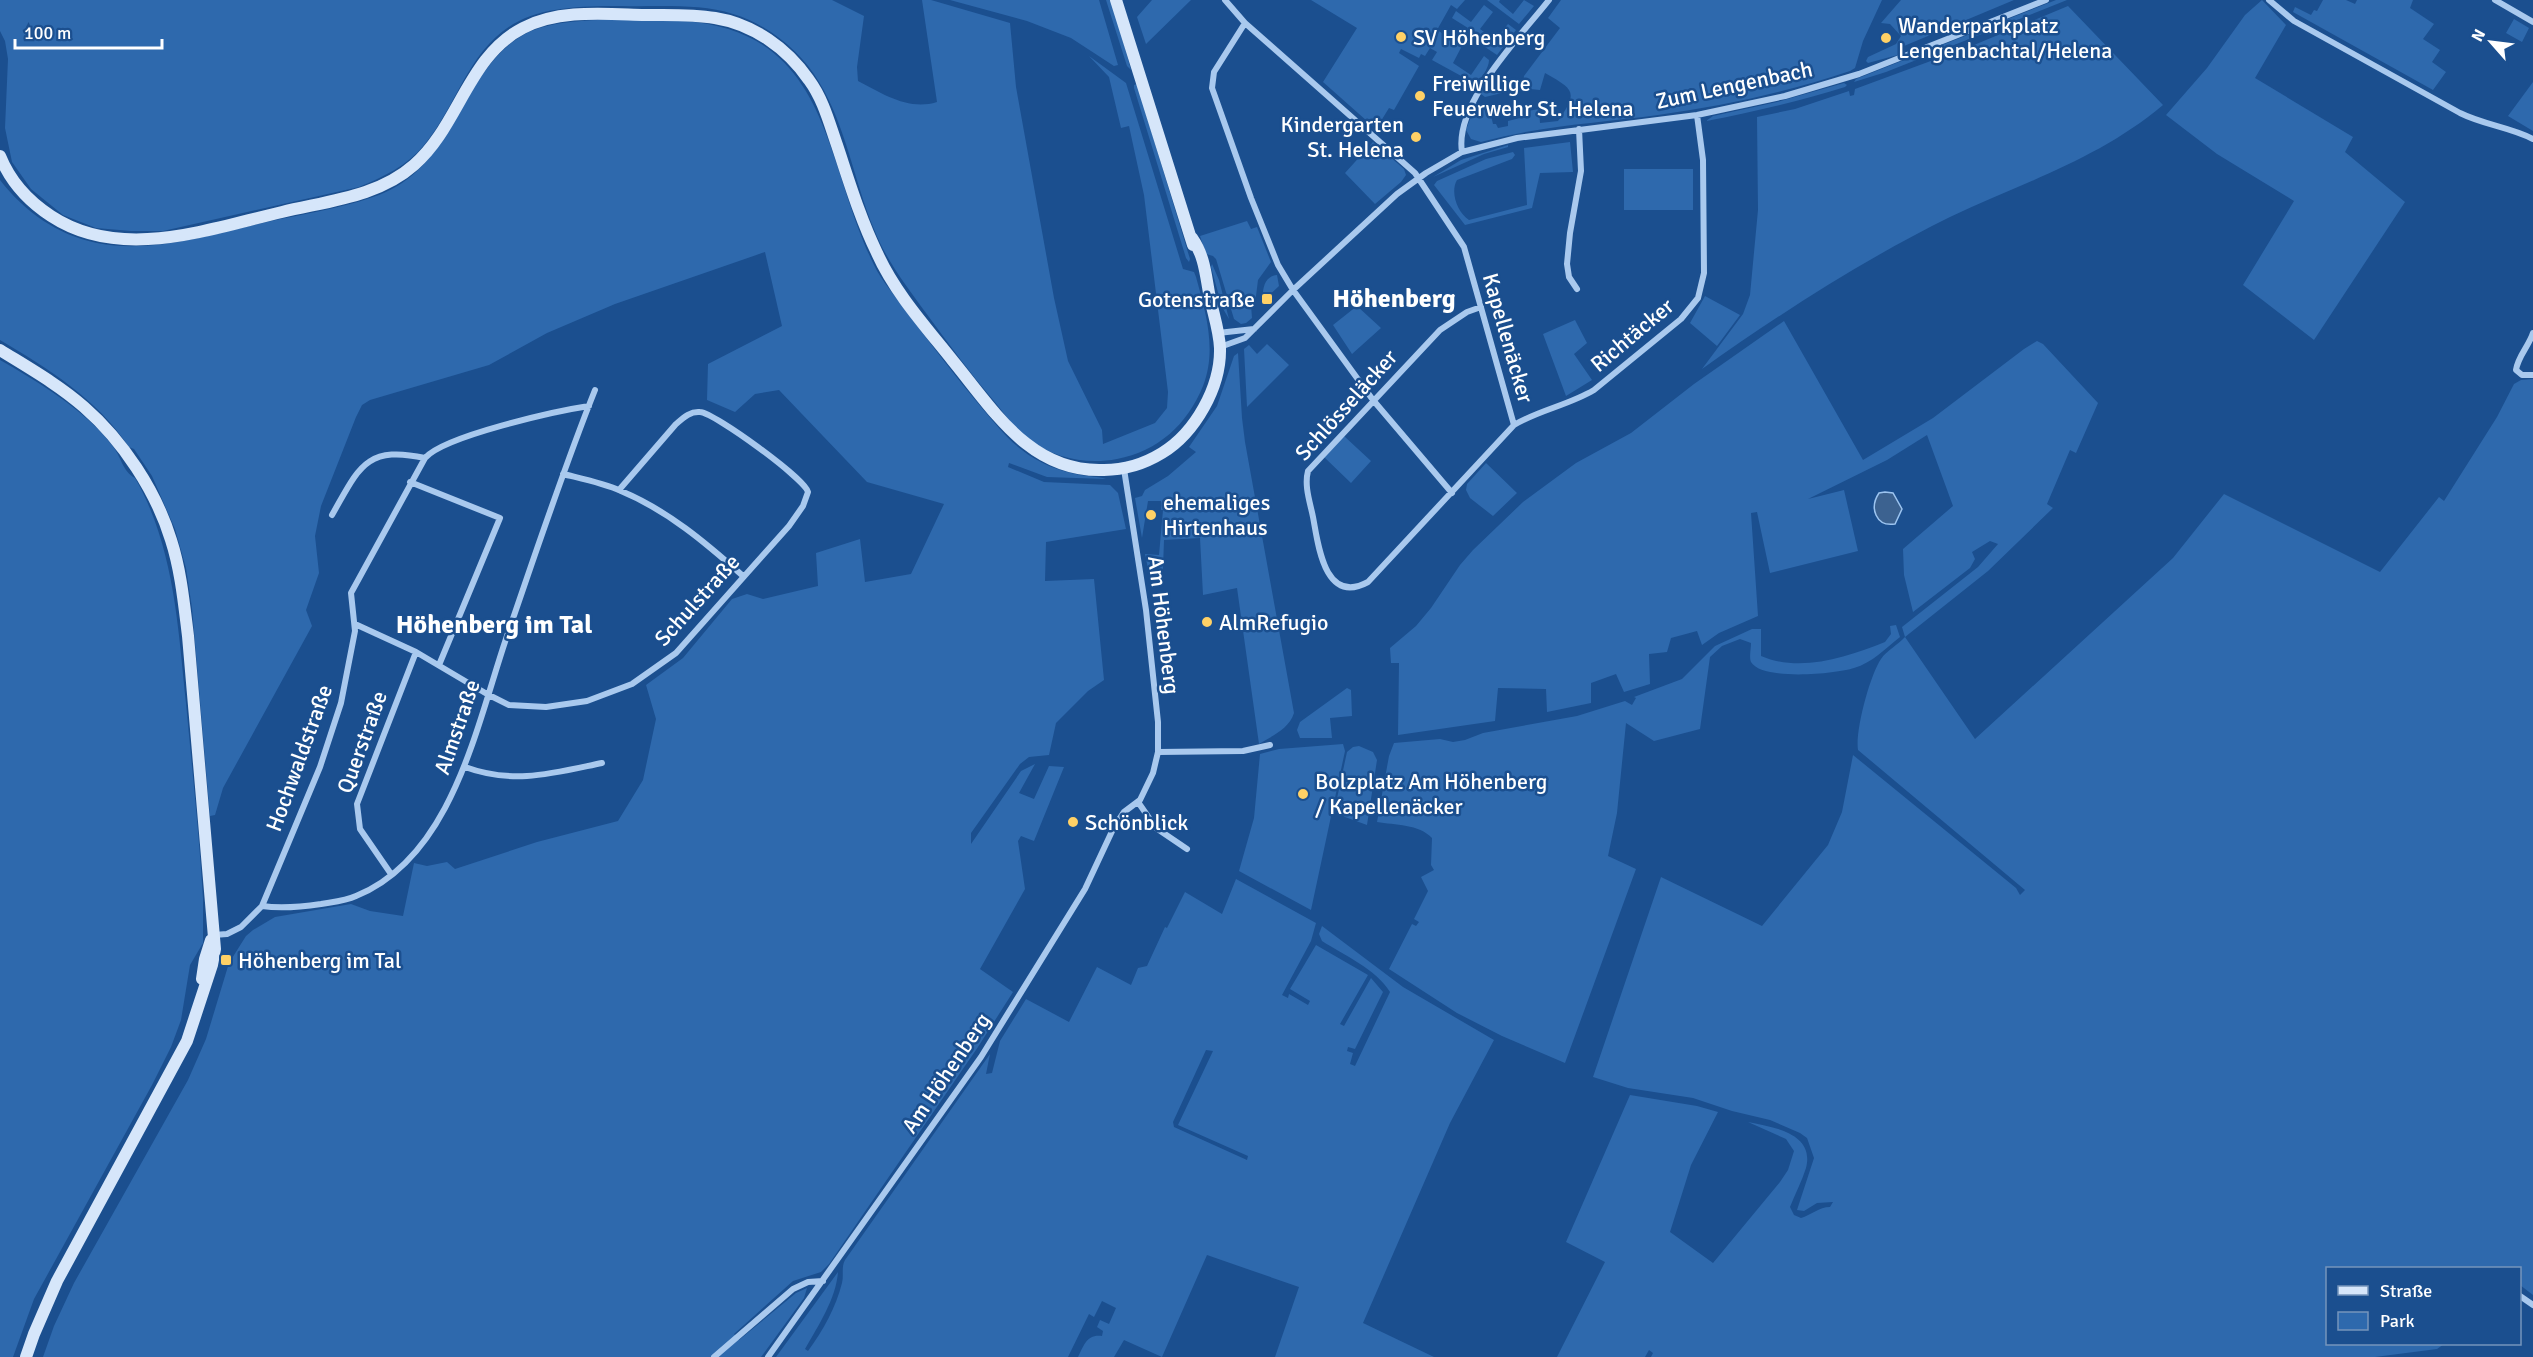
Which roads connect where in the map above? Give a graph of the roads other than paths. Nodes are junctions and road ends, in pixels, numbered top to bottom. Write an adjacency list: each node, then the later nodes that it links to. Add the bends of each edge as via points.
1 (1116, 0): 19 (main road, via 1192,238 1197,265 1208,285)
2 (1225, 0): 8 (street, Kapellenäcker)
3 (1549, 0): 12 (street, via 1477,93 1461,133)
4 (2046, 0): 9 (street, Zum Lengenbach, via 1859,74)
5 (2269, 0): 11 (street, via 2294,21 2460,113)
6 (2495, 0): 7 (street)
7 (2533, 22)
8 (1245, 23): 14 (street, Kapellenäcker); 15 (street, via 1214,72 1212,87 1251,198 1278,265)
9 (1697, 115): 10 (street, Zum Lengenbach); 28 (street, Richtäcker, via 1703,160 1705,260 1696,302 1681,319 1594,390)
10 (1579, 129): 12 (street, Zum Lengenbach, via 1517,138); 16 (street, via 1581,171 1567,264)
11 (2533, 139)
12 (1462, 152): 14 (street, Zum Lengenbach)
13 (0, 156): 30 (main road, via 10,177 28,198 77,230 132,240 184,234 348,197 388,183 429,151 489,55 508,36 533,23 579,15 694,15 732,22 777,45 809,79 824,108 867,232 888,274 927,329 1008,428 1031,449 1063,465 1089,470)
14 (1419, 177): 15 (street, Zum Lengenbach); 17 (street, Kapellenäcker, via 1461,242)
15 (1293, 290): 18 (street, Zum Lengenbach); 26 (street)
16 (1577, 290)
17 (1481, 307): 26 (street, Schlösseläcker, via 1440,330); 28 (street, Kapellenäcker)
18 (1254, 329): 19 (street); 21 (street, Zum Lengenbach, via 1242,341)
19 (1218, 333): 21 (main road)
20 (2533, 333): 22 (street)
21 (1220, 347): 30 (main road, via 1214,382 1186,433 1160,454)
22 (2531, 347): 24 (street, via 2519,358 2516,370 2522,375)
23 (0, 350): 49 (main road, via 61,389 104,426 138,470 171,541 188,636)
24 (2533, 375)
25 (595, 390): 27 (street, Almstraße)
26 (1373, 400): 34 (street); 34 (street, Schlösseläcker, via 1308,471 1307,485 1328,574 1348,586 1368,582)
27 (588, 406): 29 (street, Hochwaldstraße, via 553,411 467,437 439,447); 31 (street, Almstraße)
28 (1514, 425): 34 (street, Kapellenäcker)
29 (425, 458): 32 (street, Hochwaldstraße); 35 (street, via 395,453 365,463)
30 (1124, 468): 42 (street, Am Höhenberg, via 1148,623)
31 (563, 474): 33 (street); 40 (street, Almstraße)
32 (410, 482): 37 (street, Hochwaldstraße, via 351,593); 39 (street, via 500,518)
33 (619, 490): 36 (street, via 690,531); 36 (street, Schulstraße, via 684,417 701,412 722,422 804,483 808,492 789,526)
34 (1452, 493)
35 (332, 515)
36 (743, 576): 40 (street, Schulstraße, via 676,653 633,684 587,700 546,707 509,705)
37 (355, 624): 38 (street, Schulstraße); 48 (street, Hochwaldstraße, via 346,685 332,733)
38 (416, 652): 39 (street, Schulstraße); 47 (street, Querstraße, via 357,804 360,829)
39 (439, 665): 40 (street, Schulstraße)
40 (487, 694): 44 (street, Almstraße)
41 (1270, 744): 42 (street, via 1243,751)
42 (1158, 752): 45 (street, Am Höhenberg)
43 (602, 763): 44 (street, via 521,778 489,775)
44 (465, 766): 47 (street, Almstraße, via 436,824)
45 (1138, 802): 46 (street, via 1156,828); 50 (street, Am Höhenberg, via 1119,818 1084,889 981,1057)
46 (1187, 849)
47 (391, 874): 48 (street, Almstraße, via 345,900 289,908)
48 (262, 906): 49 (street, via 241,927)
49 (213, 936): 51 (main road, via 214,959 184,1048 57,1281)
50 (823, 1281): 52 (street, via 793,1289); 53 (street, Am Höhenberg)
51 (26, 1357)
52 (714, 1357)
53 (768, 1357)

